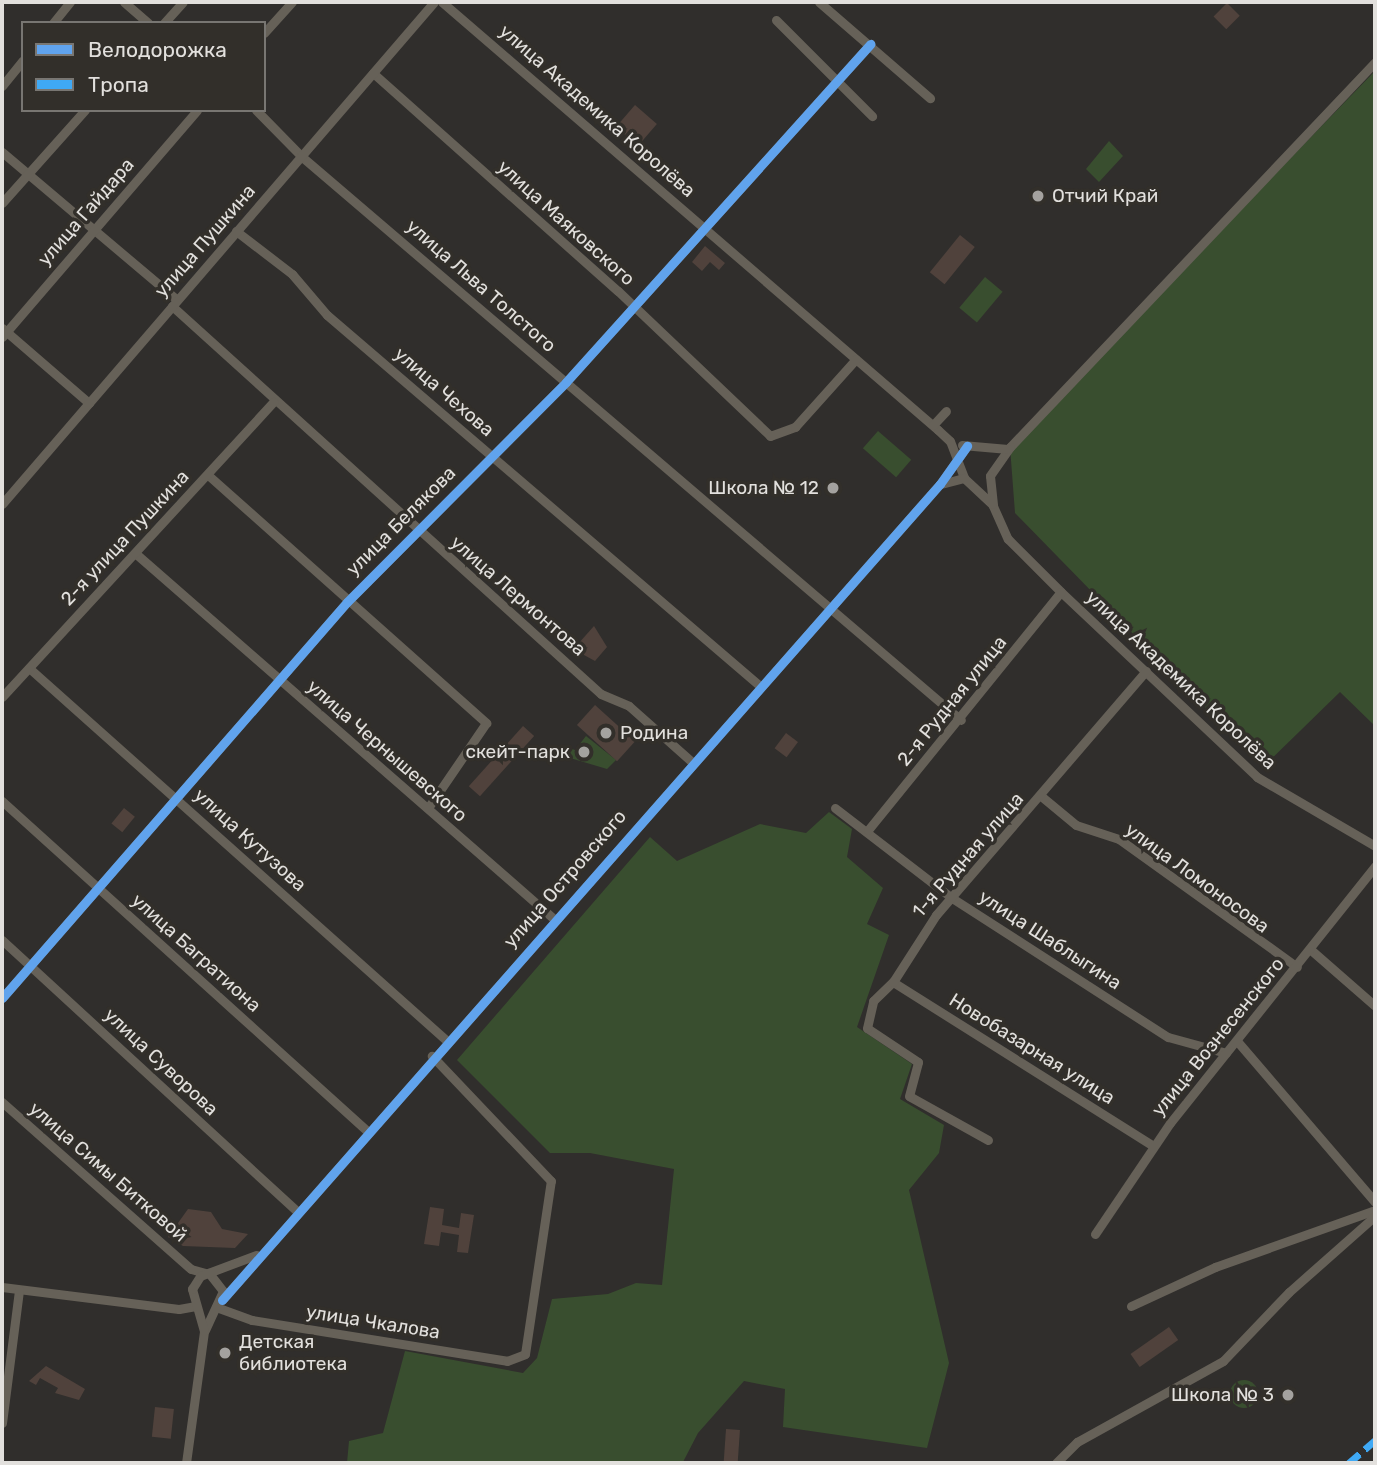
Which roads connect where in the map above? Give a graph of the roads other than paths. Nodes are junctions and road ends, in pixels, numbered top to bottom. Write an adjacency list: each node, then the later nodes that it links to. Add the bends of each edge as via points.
1 (70, 2): 9 (street)
2 (124, 2): 10 (street)
3 (183, 2): 11 (street)
4 (292, 2): 12 (street)
5 (434, 2): 16 (street, улица Пушкина)
6 (442, 2): 28 (street, улица Академика Королёва)
7 (819, 2): 13 (street)
8 (776, 20): 17 (street)
9 (55, 21)
10 (146, 21)
11 (166, 21)
12 (266, 31)
13 (870, 44): 17 (street, улица Белякова); 19 (street)
14 (21, 62): 18 (street)
15 (1375, 62): 43 (street)
16 (373, 73): 25 (street, улица Пушкина); 32 (street, улица Маяковского)
17 (838, 80): 23 (street); 28 (street, улица Белякова)
18 (2, 86)
19 (930, 98)
20 (83, 112): 26 (street)
21 (195, 112): 29 (street, улица Гайдара)
22 (258, 112): 25 (street, улица Льва Толстого)
23 (872, 116)
24 (2, 152): 26 (street, улица Лермонтова)
25 (301, 156): 30 (street, улица Пушкина); 35 (street, улица Льва Толстого)
26 (27, 174): 27 (street); 29 (street, улица Лермонтова)
27 (2, 203)
28 (705, 228): 32 (street, улица Белякова); 34 (street, улица Академика Королёва)
29 (95, 229): 31 (street, улица Лермонтова); 33 (street, улица Гайдара)
30 (236, 231): 31 (street, улица Пушкина); 44 (street, улица Чехова, via 292,274 327,316)
31 (174, 303): 36 (street, улица Лермонтова); 37 (street, улица Пушкина)
32 (634, 309): 34 (street, улица Маяковского, via 771,436 795,427); 35 (street, улица Белякова)
33 (3, 332): 37 (street)
34 (856, 359): 39 (street, улица Академика Королёва)
35 (566, 382): 44 (street, улица Белякова); 56 (street, улица Льва Толстого)
36 (272, 402): 47 (street, 2-я улица Пушкина); 52 (street, улица Лермонтова)
37 (89, 403): 50 (street, улица Пушкина)
38 (946, 411): 39 (street)
39 (933, 425): 40 (street, улица Академика Королёва)
40 (950, 441): 41 (street); 45 (street)
41 (967, 446): 42 (street); 45 (street, улица Островского)
42 (988, 449): 43 (street); 46 (street)
43 (1008, 449): 46 (street)
44 (491, 456): 52 (street, улица Белякова); 60 (street, улица Чехова)
45 (956, 461): 48 (street); 49 (street, улица Островского)
46 (992, 471): 48 (street); 51 (street)
47 (208, 475): 53 (street, 2-я улица Пушкина); 55 (street)
48 (968, 480): 49 (street); 51 (street)
49 (940, 484): 56 (street, улица Островского)
50 (2, 504)
51 (993, 506): 54 (street, улица Академика Королёва, via 1008,539)
52 (416, 530): 55 (street, улица Белякова); 63 (street, улица Лермонтова, via 601,694 629,706)
53 (135, 553): 57 (street, 2-я улица Пушкина); 59 (street, улица Чернышевского)
54 (1061, 592): 58 (street, улица Академика Королёва); 62 (street, 2-я Рудная улица)
55 (347, 602): 59 (street, улица Белякова); 67 (street, via 486,723)
56 (828, 608): 60 (street, улица Островского); 62 (street, улица Льва Толстого)
57 (29, 668): 61 (street, 2-я улица Пушкина); 65 (street, улица Кутузова)
58 (1146, 671): 64 (street, 1-я Рудная улица); 70 (street, улица Академика Королёва, via 1257,777)
59 (278, 680): 65 (street, улица Белякова); 67 (street, улица Чернышевского)
60 (760, 686): 63 (street, улица Островского)
61 (2, 697)
62 (961, 720): 69 (street, 2-я Рудная улица)
63 (692, 762): 74 (street, улица Островского)
64 (1041, 796): 73 (street, 1-я Рудная улица); 78 (street, улица Ломоносова, via 1076,825 1119,839)
65 (176, 797): 72 (street, улица Белякова); 82 (street, улица Кутузова)
66 (2, 801): 72 (street, улица Багратиона)
67 (428, 808): 74 (street, улица Чернышевского)
68 (835, 808): 69 (street, улица Шаблыгина)
69 (868, 830): 73 (street, улица Шаблыгина, via 889,855)
70 (1375, 846)
71 (1375, 866): 76 (street, улица Вознесенского)
72 (97, 888): 77 (street, улица Белякова); 87 (street, улица Багратиона)
73 (952, 898): 79 (street, 1-я Рудная улица); 84 (street, улица Шаблыгина, via 1168,1037)
74 (553, 918): 82 (street, улица Островского)
75 (2, 940): 77 (street, улица Суворова)
76 (1311, 950): 78 (street, улица Вознесенского); 81 (street)
77 (30, 966): 80 (street, улица Белякова); 91 (street, улица Суворова)
78 (1297, 967): 83 (street, улица Вознесенского)
79 (893, 982): 88 (street, 1-я Рудная улица, via 873,1001 867,1028 918,1062 909,1096); 89 (street, Новобазарная улица)
80 (2, 998)
81 (1375, 1006)
82 (446, 1040): 85 (street, улица Островского)
83 (1237, 1041): 84 (street, улица Вознесенского); 90 (street)
84 (1226, 1053): 89 (street, улица Вознесенского)
85 (432, 1056): 87 (street, улица Островского); 101 (street, улица Чкалова, via 551,1181 525,1354 507,1361 252,1320)
86 (2, 1101): 96 (street, улица Симы Битковой)
87 (367, 1131): 91 (street, улица Островского)
88 (988, 1140)
89 (1153, 1146): 94 (street, улица Вознесенского)
90 (1375, 1202)
91 (297, 1210): 95 (street, улица Островского)
92 (1375, 1210): 103 (street, via 1215,1267)
93 (1375, 1216): 107 (street, via 1289,1293 1223,1361 1077,1442)
94 (1095, 1234)
95 (258, 1254): 97 (street, улица Островского); 101 (street, улица Островского)
96 (191, 1269): 97 (street); 98 (street)
97 (207, 1273): 98 (street); 101 (street, via 223,1287)
98 (196, 1281): 102 (street, улица Островского)
99 (2, 1287): 100 (street)
100 (19, 1290): 102 (street, via 178,1309); 105 (street)
101 (219, 1304): 102 (street, улица Чкалова); 104 (street, улица Островского)
102 (196, 1306): 104 (street, улица Островского)
103 (1131, 1306)
104 (204, 1331): 106 (street, улица Островского)
105 (2, 1423)
106 (186, 1463)
107 (1056, 1463)

